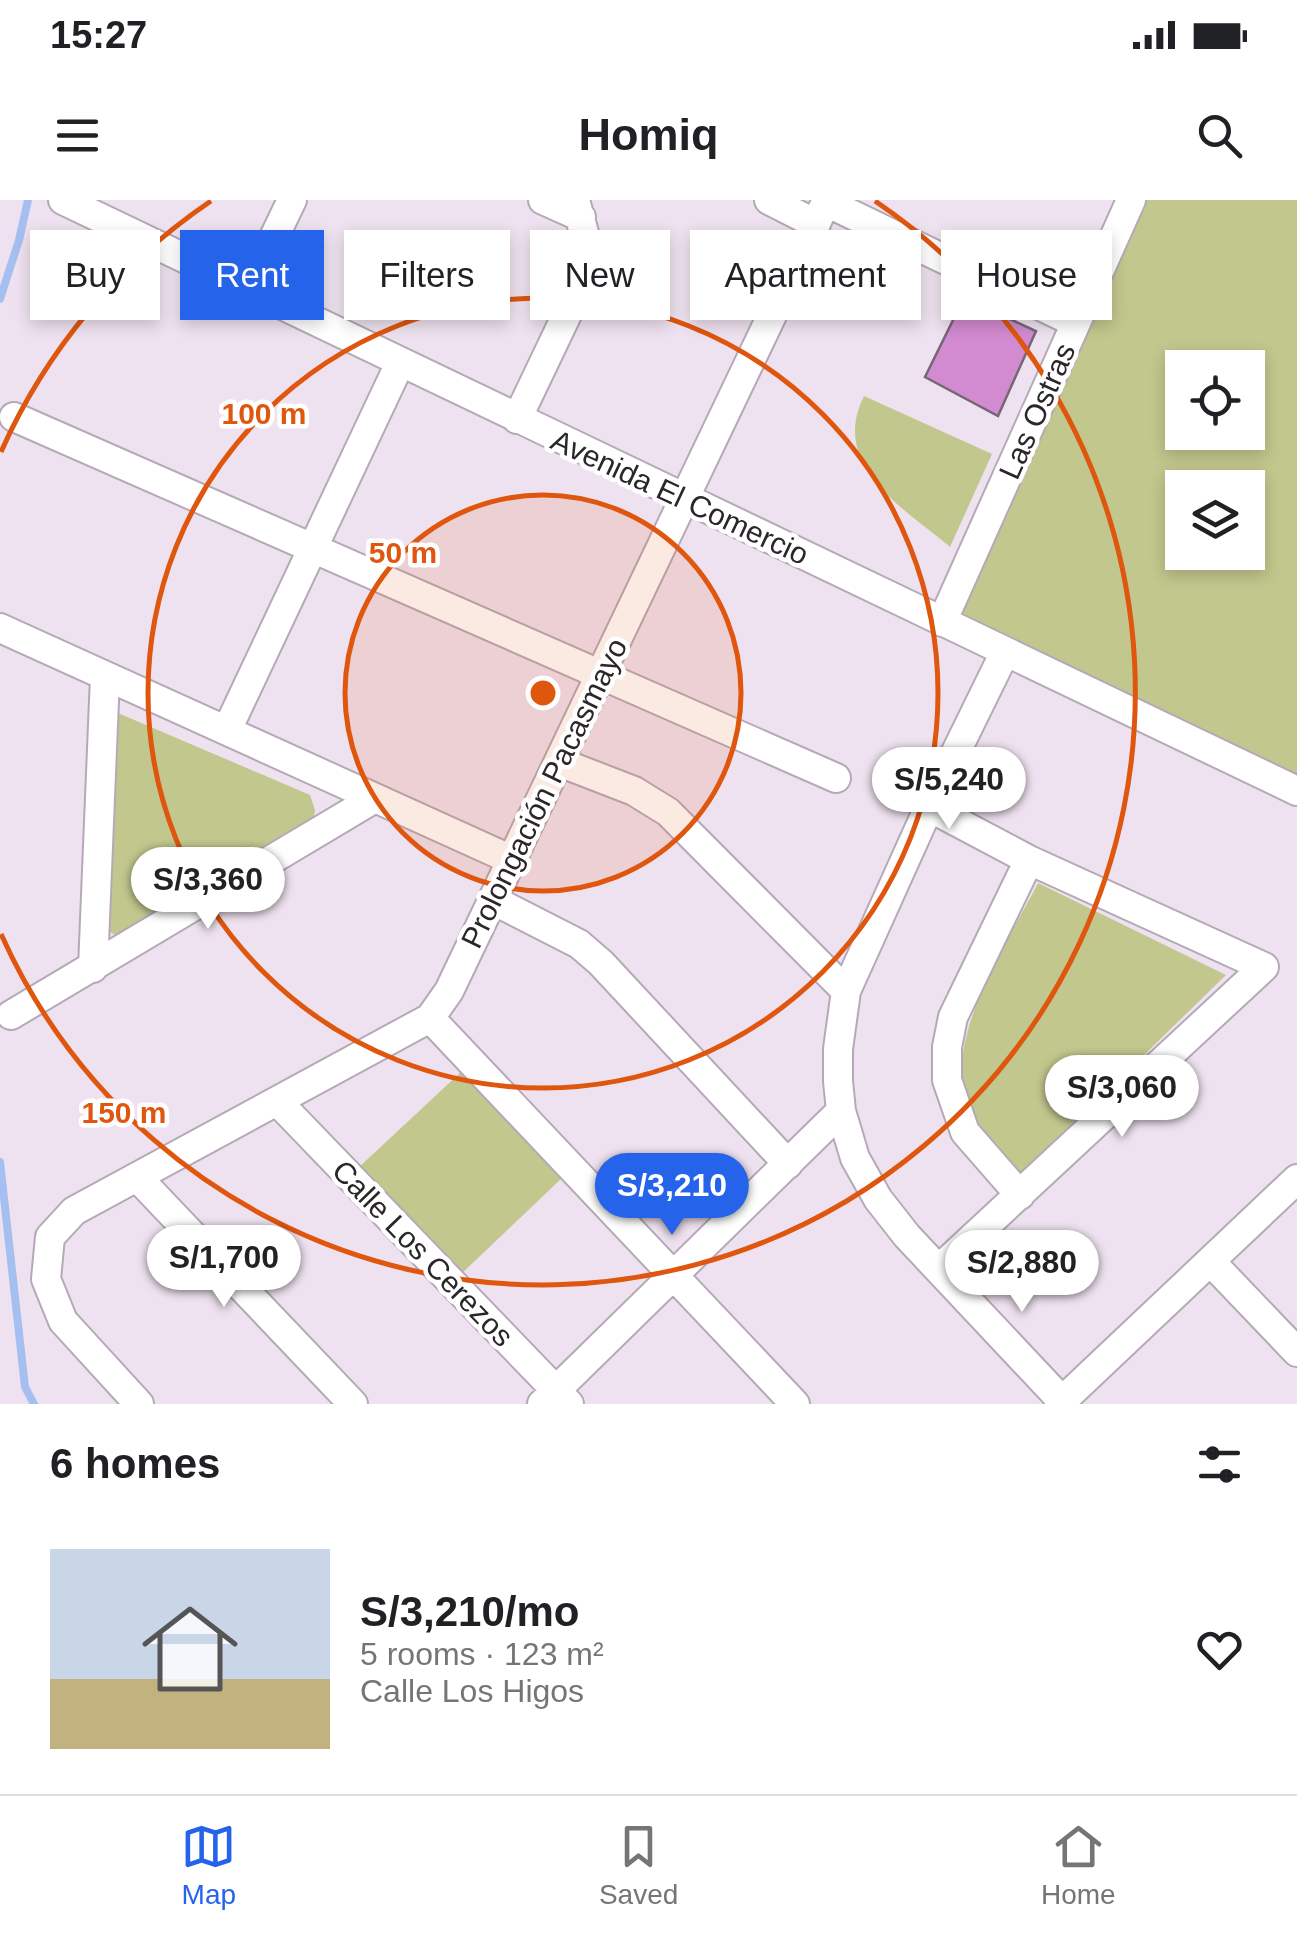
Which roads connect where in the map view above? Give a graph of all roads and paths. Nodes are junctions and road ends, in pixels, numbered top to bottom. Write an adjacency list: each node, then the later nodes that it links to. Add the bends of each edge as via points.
1 (64, 200): 6 (street, Avenida El Comercio)
2 (292, 200): 9 (street)
3 (543, 200): 7 (street)
4 (769, 200): 8 (street)
5 (1131, 200): 12 (street, Las Ostras)
6 (96, 208): 10 (street, Avenida El Comercio)
7 (578, 208): 15 (street, via 592,262)
8 (823, 208): 12 (street); 16 (street, Prolongación Pacasmayo)
9 (277, 230)
10 (180, 254)
11 (308, 320): 13 (street, Avenida El Comercio)
12 (1076, 323): 18 (street, Las Ostras)
13 (400, 364): 15 (street, Avenida El Comercio); 17 (street)
14 (14, 417): 17 (street)
15 (517, 419): 16 (street, Avenida El Comercio)
16 (684, 499): 18 (street, Avenida El Comercio); 22 (street, Prolongación Pacasmayo)
17 (312, 549): 22 (street); 23 (street)
18 (942, 622): 20 (street, Avenida El Comercio)
19 (0, 628): 21 (street)
20 (1005, 652): 26 (street, Avenida El Comercio); 28 (street)
21 (105, 676): 23 (street); 32 (street)
22 (600, 676): 24 (street, Prolongación Pacasmayo); 25 (street)
23 (226, 730): 27 (street)
24 (558, 762): 29 (street, Prolongación Pacasmayo); 33 (street, via 634,791 668,812)
25 (836, 778)
26 (1297, 791)
27 (375, 798): 29 (street); 32 (street)
28 (928, 807): 30 (street); 33 (street)
29 (512, 860): 31 (street, Prolongación Pacasmayo)
30 (1029, 860): 41 (street, via 953,1017 947,1047 947,1080 964,1132); 41 (street, via 1264,967)
31 (493, 900): 35 (street, Prolongación Pacasmayo); 38 (street, via 602,963)
32 (92, 968): 34 (street)
33 (846, 990): 37 (street, via 838,1048)
34 (11, 1014)
35 (430, 1018): 36 (street, Prolongación Pacasmayo); 44 (street)
36 (277, 1102): 39 (street, Prolongación Pacasmayo); 46 (street, Calle Los Cerezos)
37 (841, 1111): 38 (street); 43 (street, via 855,1158 878,1199)
38 (788, 1164): 44 (street)
39 (138, 1177): 48 (street, Prolongación Pacasmayo, via 74,1211 50,1237 46,1279 63,1321); 49 (street)
40 (1297, 1179): 42 (street)
41 (1020, 1195): 43 (street)
42 (1210, 1262): 45 (street); 47 (street)
43 (938, 1269): 47 (street)
44 (674, 1276): 46 (street); 50 (street)
45 (1297, 1352)
46 (556, 1400)
47 (1062, 1403)
48 (139, 1404)
49 (353, 1404)
50 (795, 1404)

